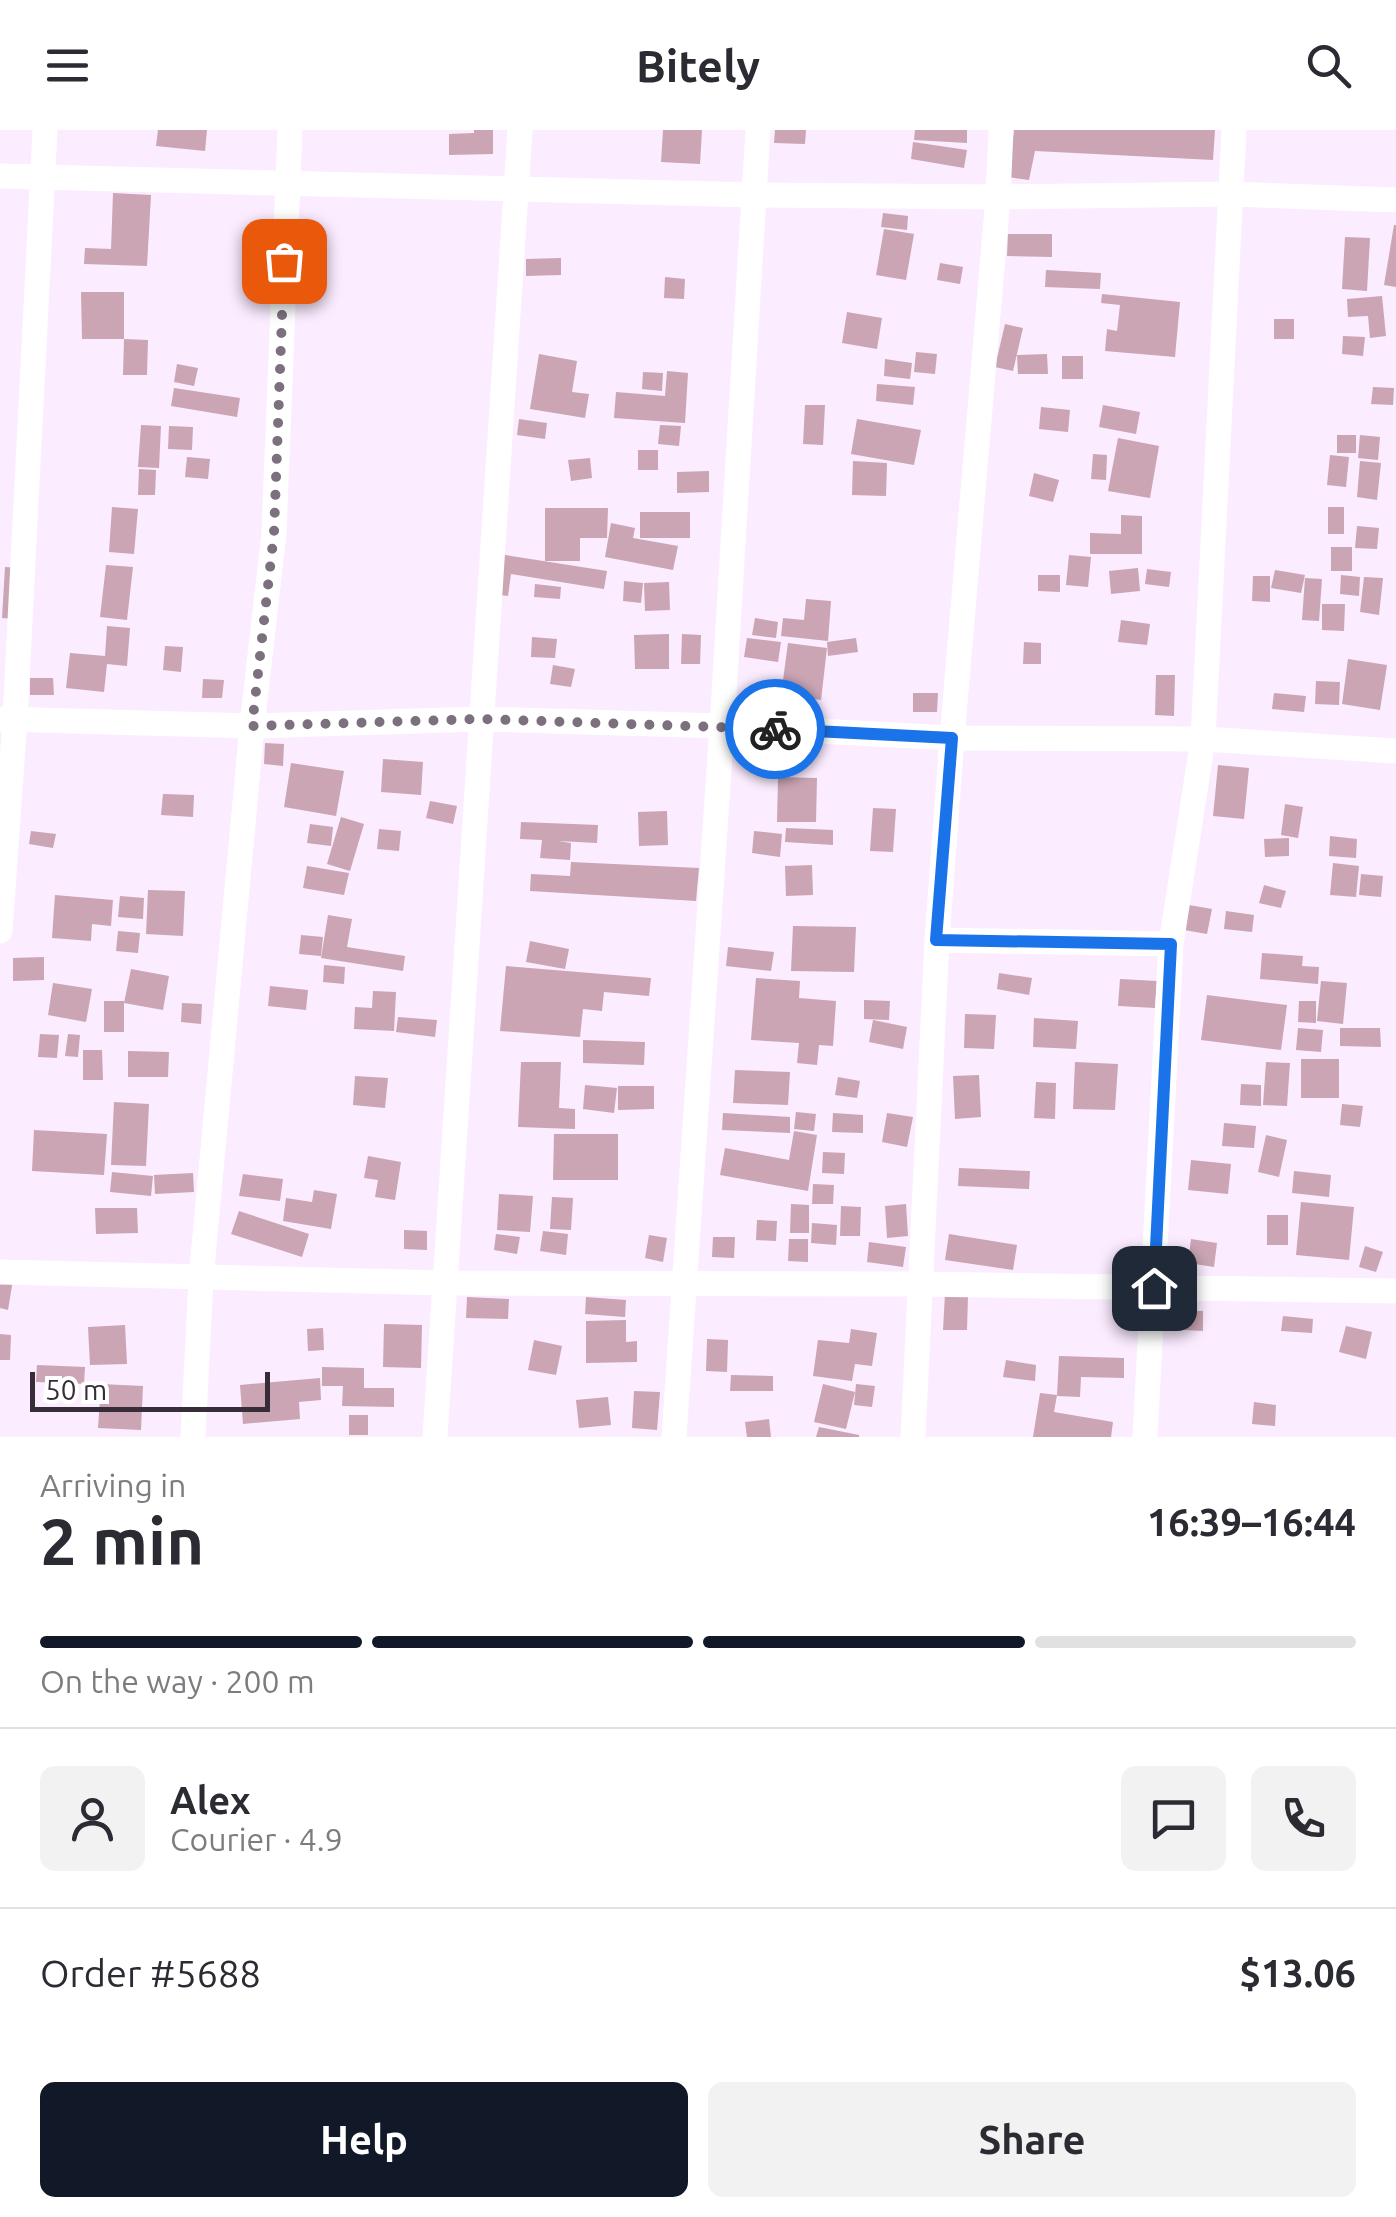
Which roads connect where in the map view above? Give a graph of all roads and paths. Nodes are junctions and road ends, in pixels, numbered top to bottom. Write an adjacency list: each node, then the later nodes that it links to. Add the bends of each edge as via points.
1 (45, 130): 8 (street)
2 (290, 130): 9 (street)
3 (520, 130): 10 (street)
4 (758, 130): 12 (street)
5 (1001, 130): 13 (street)
6 (1234, 130): 11 (street)
7 (0, 176): 8 (street)
8 (42, 176): 9 (street); 15 (street)
9 (287, 183): 10 (street); 17 (street, via 274,533)
10 (517, 190): 12 (street); 16 (street)
11 (1230, 194): 13 (street); 14 (street); 20 (street)
12 (754, 195): 13 (street); 18 (street)
13 (998, 197): 19 (street)
14 (1396, 200)
15 (8, 719): 17 (street); 22 (street)
16 (480, 719): 17 (street); 18 (street); 27 (street)
17 (252, 726): 26 (street)
18 (722, 726): 19 (street); 28 (street)
19 (952, 738): 20 (street); 23 (street)
20 (1203, 739): 21 (street); 24 (street)
21 (1396, 751)
22 (0, 931)
23 (936, 940): 24 (street); 29 (street)
24 (1171, 944): 30 (street)
25 (0, 1272): 26 (street)
26 (201, 1279): 27 (street); 32 (street)
27 (444, 1283): 28 (street); 33 (street)
28 (684, 1284): 29 (street); 34 (street)
29 (918, 1284): 30 (street); 35 (street)
30 (1154, 1288): 31 (street); 36 (street)
31 (1396, 1291)
32 (193, 1437)
33 (435, 1437)
34 (674, 1437)
35 (913, 1437)
36 (1145, 1437)

